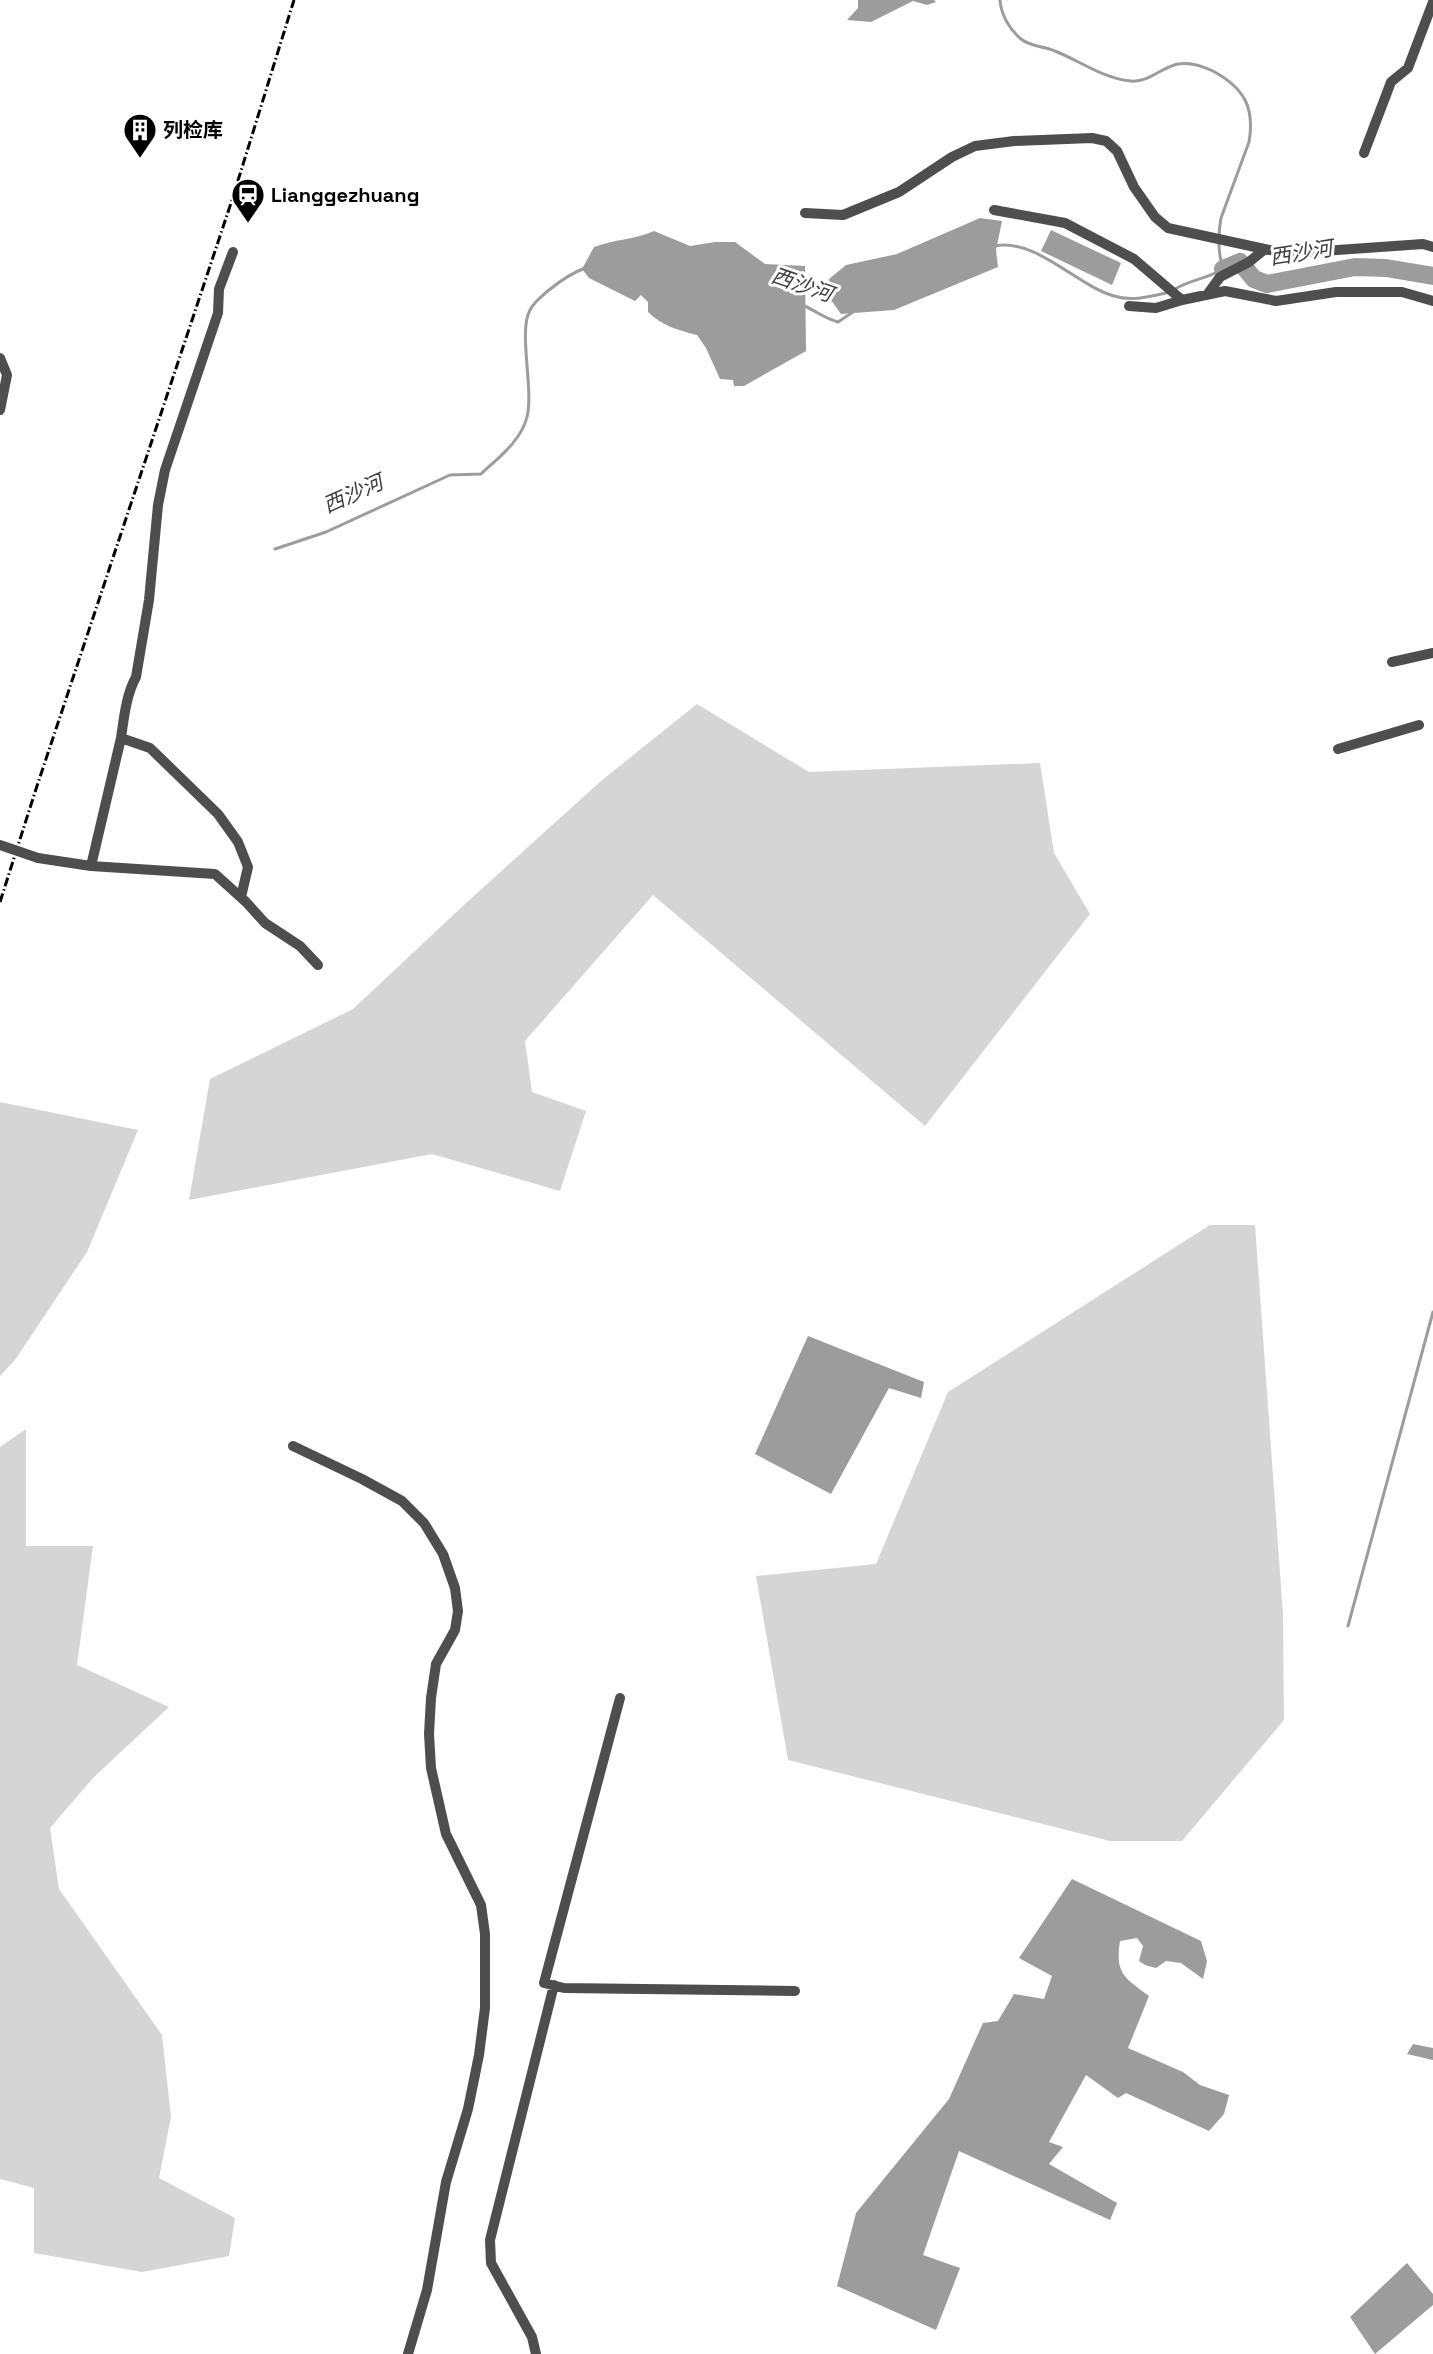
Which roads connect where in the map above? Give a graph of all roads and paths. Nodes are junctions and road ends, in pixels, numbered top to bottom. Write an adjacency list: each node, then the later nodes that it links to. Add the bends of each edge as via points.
1 (1433, 2): 2 (street, via 1408,68 1390,82)
2 (1365, 153)
3 (994, 210): 9 (street, via 1065,223 1134,259)
4 (805, 213): 6 (street, via 843,215 899,192 975,146 1092,138 1106,141 1118,151 1134,187 1168,228)
5 (1433, 247): 6 (street, via 1423,244 1309,252)
6 (1265, 249): 8 (street, via 1220,277)
7 (233, 252): 17 (street, via 219,289 218,313 165,470 149,600)
8 (1207, 295): 9 (street); 10 (street, via 1225,291 1276,301 1336,292 1402,292)
9 (1182, 300): 11 (street, via 1156,308)
10 (1433, 301)
11 (1129, 306)
12 (0, 358): 13 (street, via 7,375)
13 (0, 410)
14 (1433, 653): 15 (street)
15 (1392, 662)
16 (1419, 726): 18 (street)
17 (121, 738): 20 (street); 21 (street, via 150,748 218,813 238,842 248,867)
18 (1338, 749)
19 (0, 846): 20 (street, bridge, via 38,858)
20 (91, 866): 21 (street, via 214,874)
21 (241, 897): 22 (street)
22 (318, 965)
23 (293, 1446): 27 (street, via 402,1501 424,1523 443,1554 458,1611 455,1630 436,1664 429,1734 431,1768 446,1834 481,1905 485,2008 468,2109 446,2182 427,2290)
24 (621, 1698): 25 (street, via 544,1983)
25 (554, 1985): 26 (street); 28 (street, via 490,2240 491,2263 532,2337)
26 (795, 1991)
27 (408, 2354)
28 (536, 2354)

